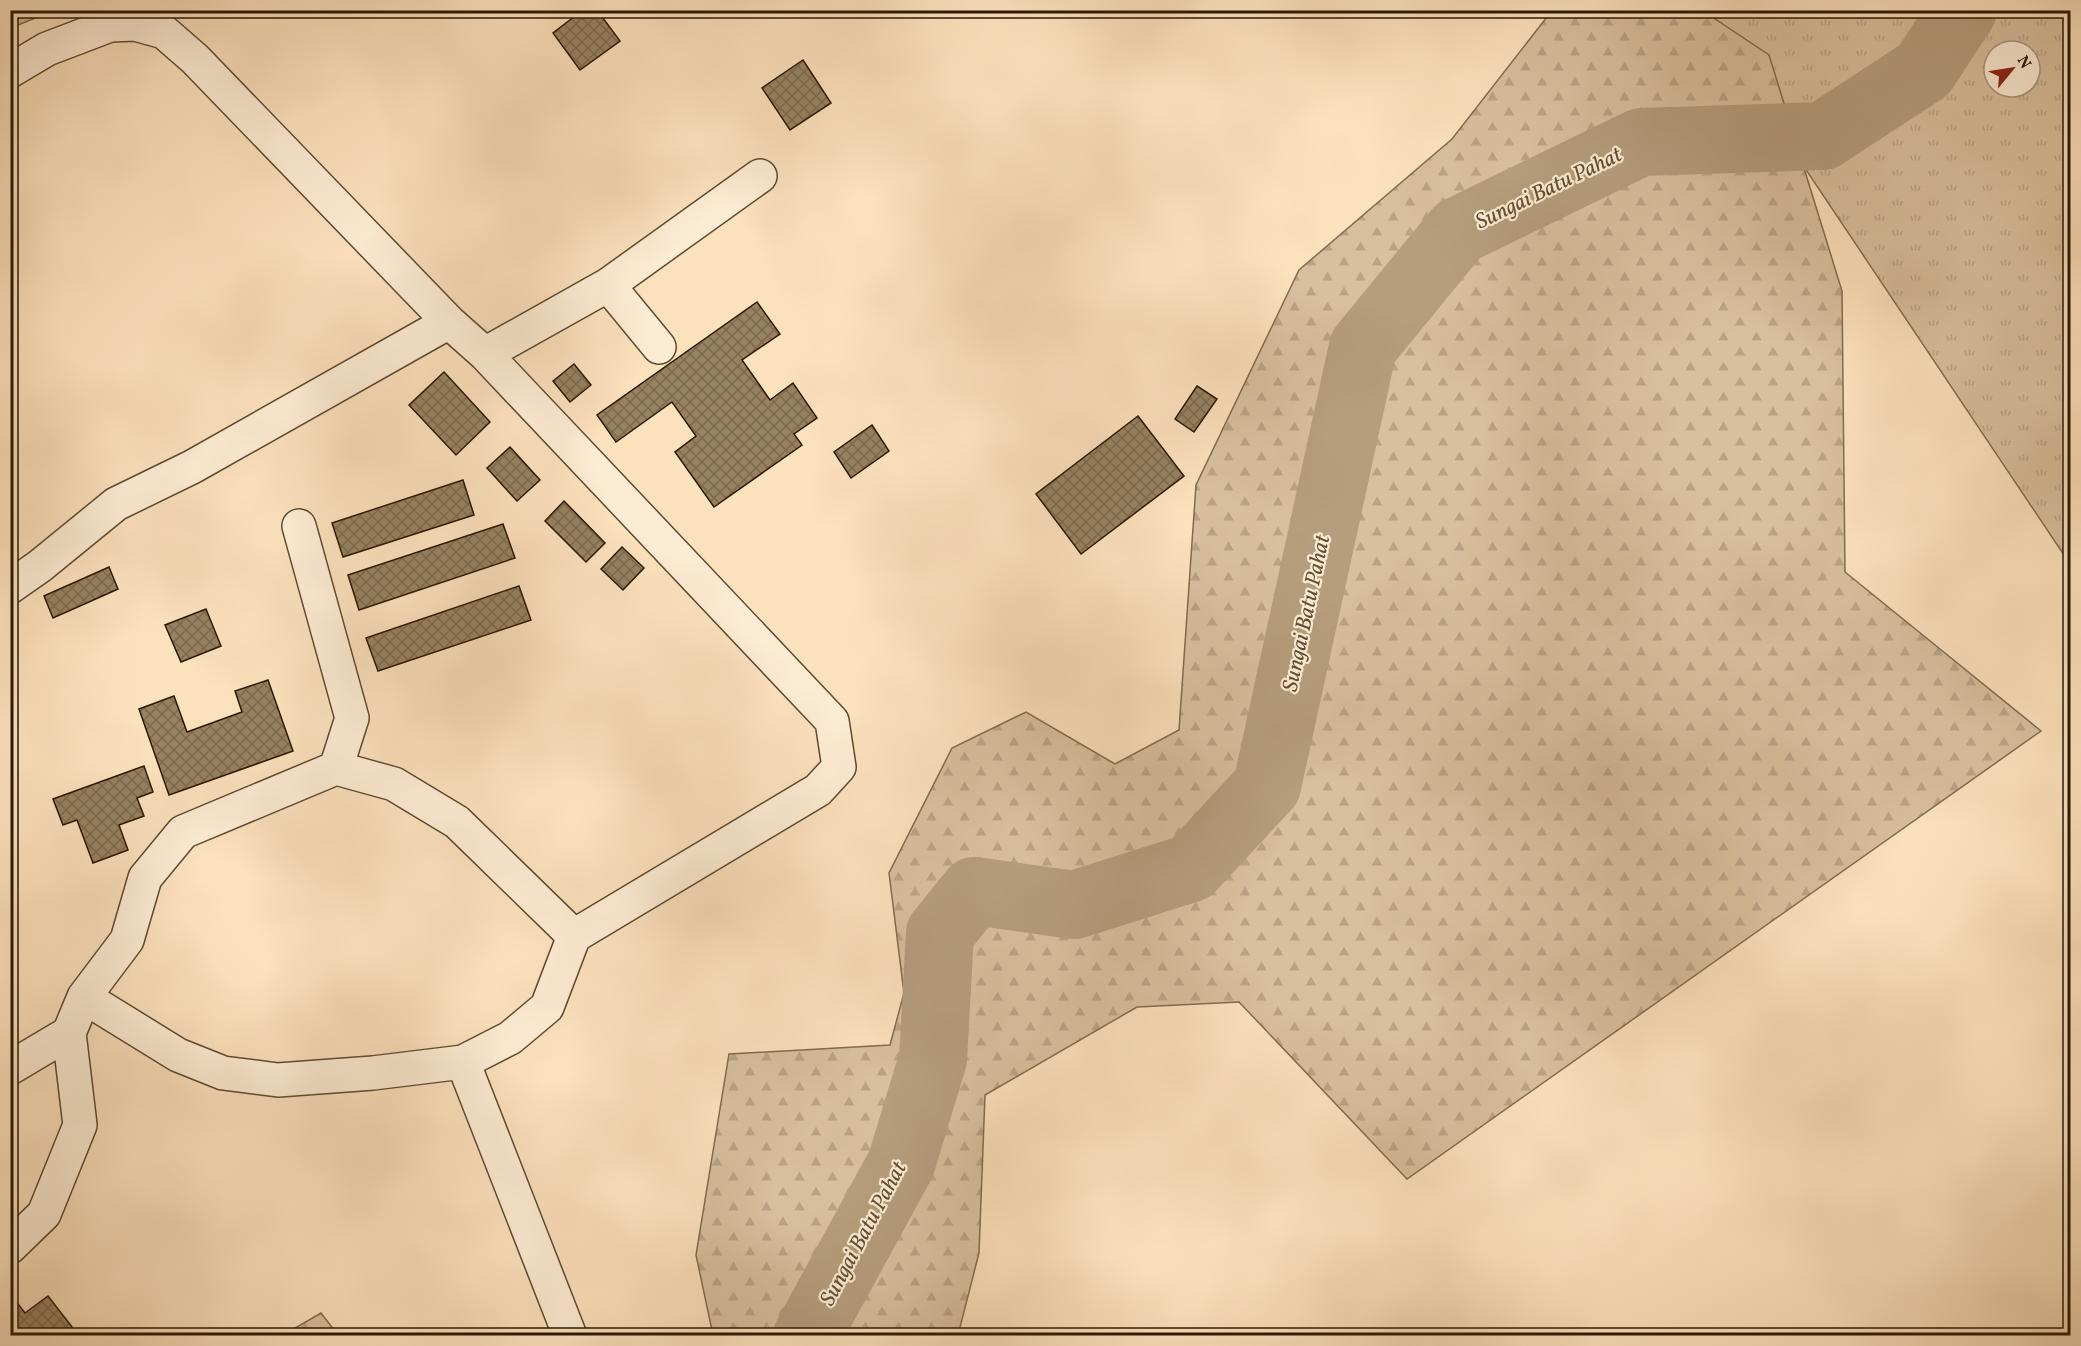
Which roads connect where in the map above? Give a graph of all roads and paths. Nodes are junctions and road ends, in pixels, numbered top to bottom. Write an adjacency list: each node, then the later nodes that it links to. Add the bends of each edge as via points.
1 (10, 71): 4 (lane, via 47,49 110,25 135,24 164,32 195,59)
2 (760, 176): 3 (lane)
3 (608, 285): 5 (lane); 6 (lane)
4 (449, 322): 6 (lane); 8 (lane, via 192,467 116,504)
5 (659, 347)
6 (485, 354): 10 (lane, via 832,721 834,733 839,767 818,790)
7 (299, 526): 9 (lane, via 352,718)
8 (10, 587)
9 (336, 768): 10 (lane, via 394,784 457,822); 11 (lane, via 183,832 145,878 127,940)
10 (574, 936): 13 (lane, via 547,1007 510,1038)
11 (84, 997): 12 (lane); 13 (lane, via 178,1055 223,1073 278,1080)
12 (69, 1034): 14 (lane); 15 (lane, via 80,1125 44,1214)
13 (463, 1062): 16 (lane)
14 (10, 1068)
15 (10, 1247)
16 (570, 1335)

